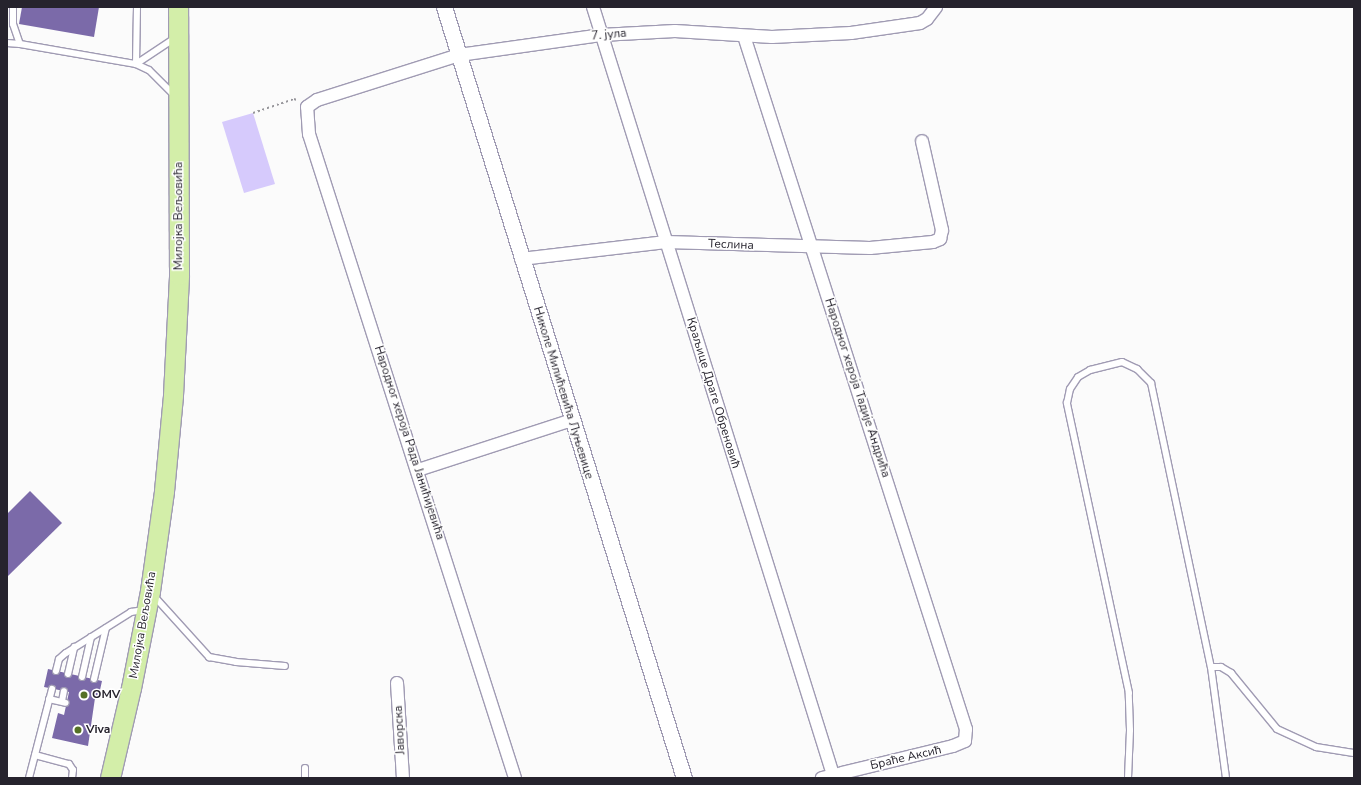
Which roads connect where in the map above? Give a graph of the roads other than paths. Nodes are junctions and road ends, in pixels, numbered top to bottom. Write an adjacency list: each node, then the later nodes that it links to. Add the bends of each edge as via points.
1 (136, 7): 13 (lane)
2 (178, 7): 8 (main road, Милојка Вељовића)
3 (444, 7): 12 (street, Николе Милићевића Луњевице)
4 (593, 7): 7 (street, Краљице Драге Обреновић)
5 (936, 7): 9 (street, 7. јула, via 927,19 920,23 798,38)
6 (11, 12): 11 (lane)
7 (601, 35): 9 (street, 7. јула, via 675,31); 12 (street, 7. јула); 17 (street, Краљице Драге Обреновић)
8 (178, 36): 13 (lane); 14 (main road, Милојка Вељовића)
9 (744, 36): 18 (street, Народног хероја Тадије Андрића)
10 (7, 43): 11 (lane)
11 (20, 44): 13 (lane)
12 (459, 55): 15 (street, 7. јула, via 318,100); 19 (street, Николе Милићевића Луњевице)
13 (136, 64): 14 (lane, via 149,70)
14 (179, 99): 22 (main road, Милојка Вељовића, via 178,316 166,469)
15 (307, 107): 21 (street, Народног хероја Рада Јанићијевића, via 309,134)
16 (922, 141): 18 (street, Теслина, via 942,230 940,238 922,245)
17 (666, 242): 18 (street, Теслина); 19 (street, Теслина); 41 (street, Краљице Драге Обреновић)
18 (812, 248): 37 (street, Народног хероја Тадије Андрића, via 966,729)
19 (521, 259): 20 (street, Николе Милићевића Луњевице)
20 (572, 420): 21 (street); 48 (street, Николе Милићевића Луњевице)
21 (418, 470): 47 (street, Народног хероја Рада Јанићијевића)
22 (150, 591): 23 (main road, Милојка Вељовића); 27 (lane, via 209,657)
23 (146, 610): 24 (lane, via 132,612); 44 (main road, Милојка Вељовића)
24 (106, 628): 25 (lane); 32 (lane)
25 (91, 637): 26 (lane); 31 (lane)
26 (74, 647): 29 (lane, via 58,659); 30 (lane)
27 (285, 666)
28 (1211, 667): 38 (lane, via 1221,667 1231,673 1277,729 1316,747); 49 (lane, via 1150,382 1137,369 1122,362 1090,370 1073,382 1067,403 1129,693); 50 (lane)
29 (56, 671)
30 (68, 674)
31 (82, 677)
32 (94, 679)
33 (397, 683): 46 (street, Јаворска)
34 (52, 689): 36 (lane)
35 (64, 691): 36 (lane, via 64,702)
36 (49, 699): 39 (lane)
37 (965, 741): 41 (street, Браће Аксић)
38 (1354, 753)
39 (35, 755): 42 (lane); 43 (lane, via 70,764 73,770)
40 (304, 768): 45 (lane)
41 (830, 777)
42 (29, 778)
43 (72, 778)
44 (110, 778)
45 (305, 778)
46 (403, 778)
47 (515, 778)
48 (684, 778)
49 (1128, 778)
50 (1226, 778)

